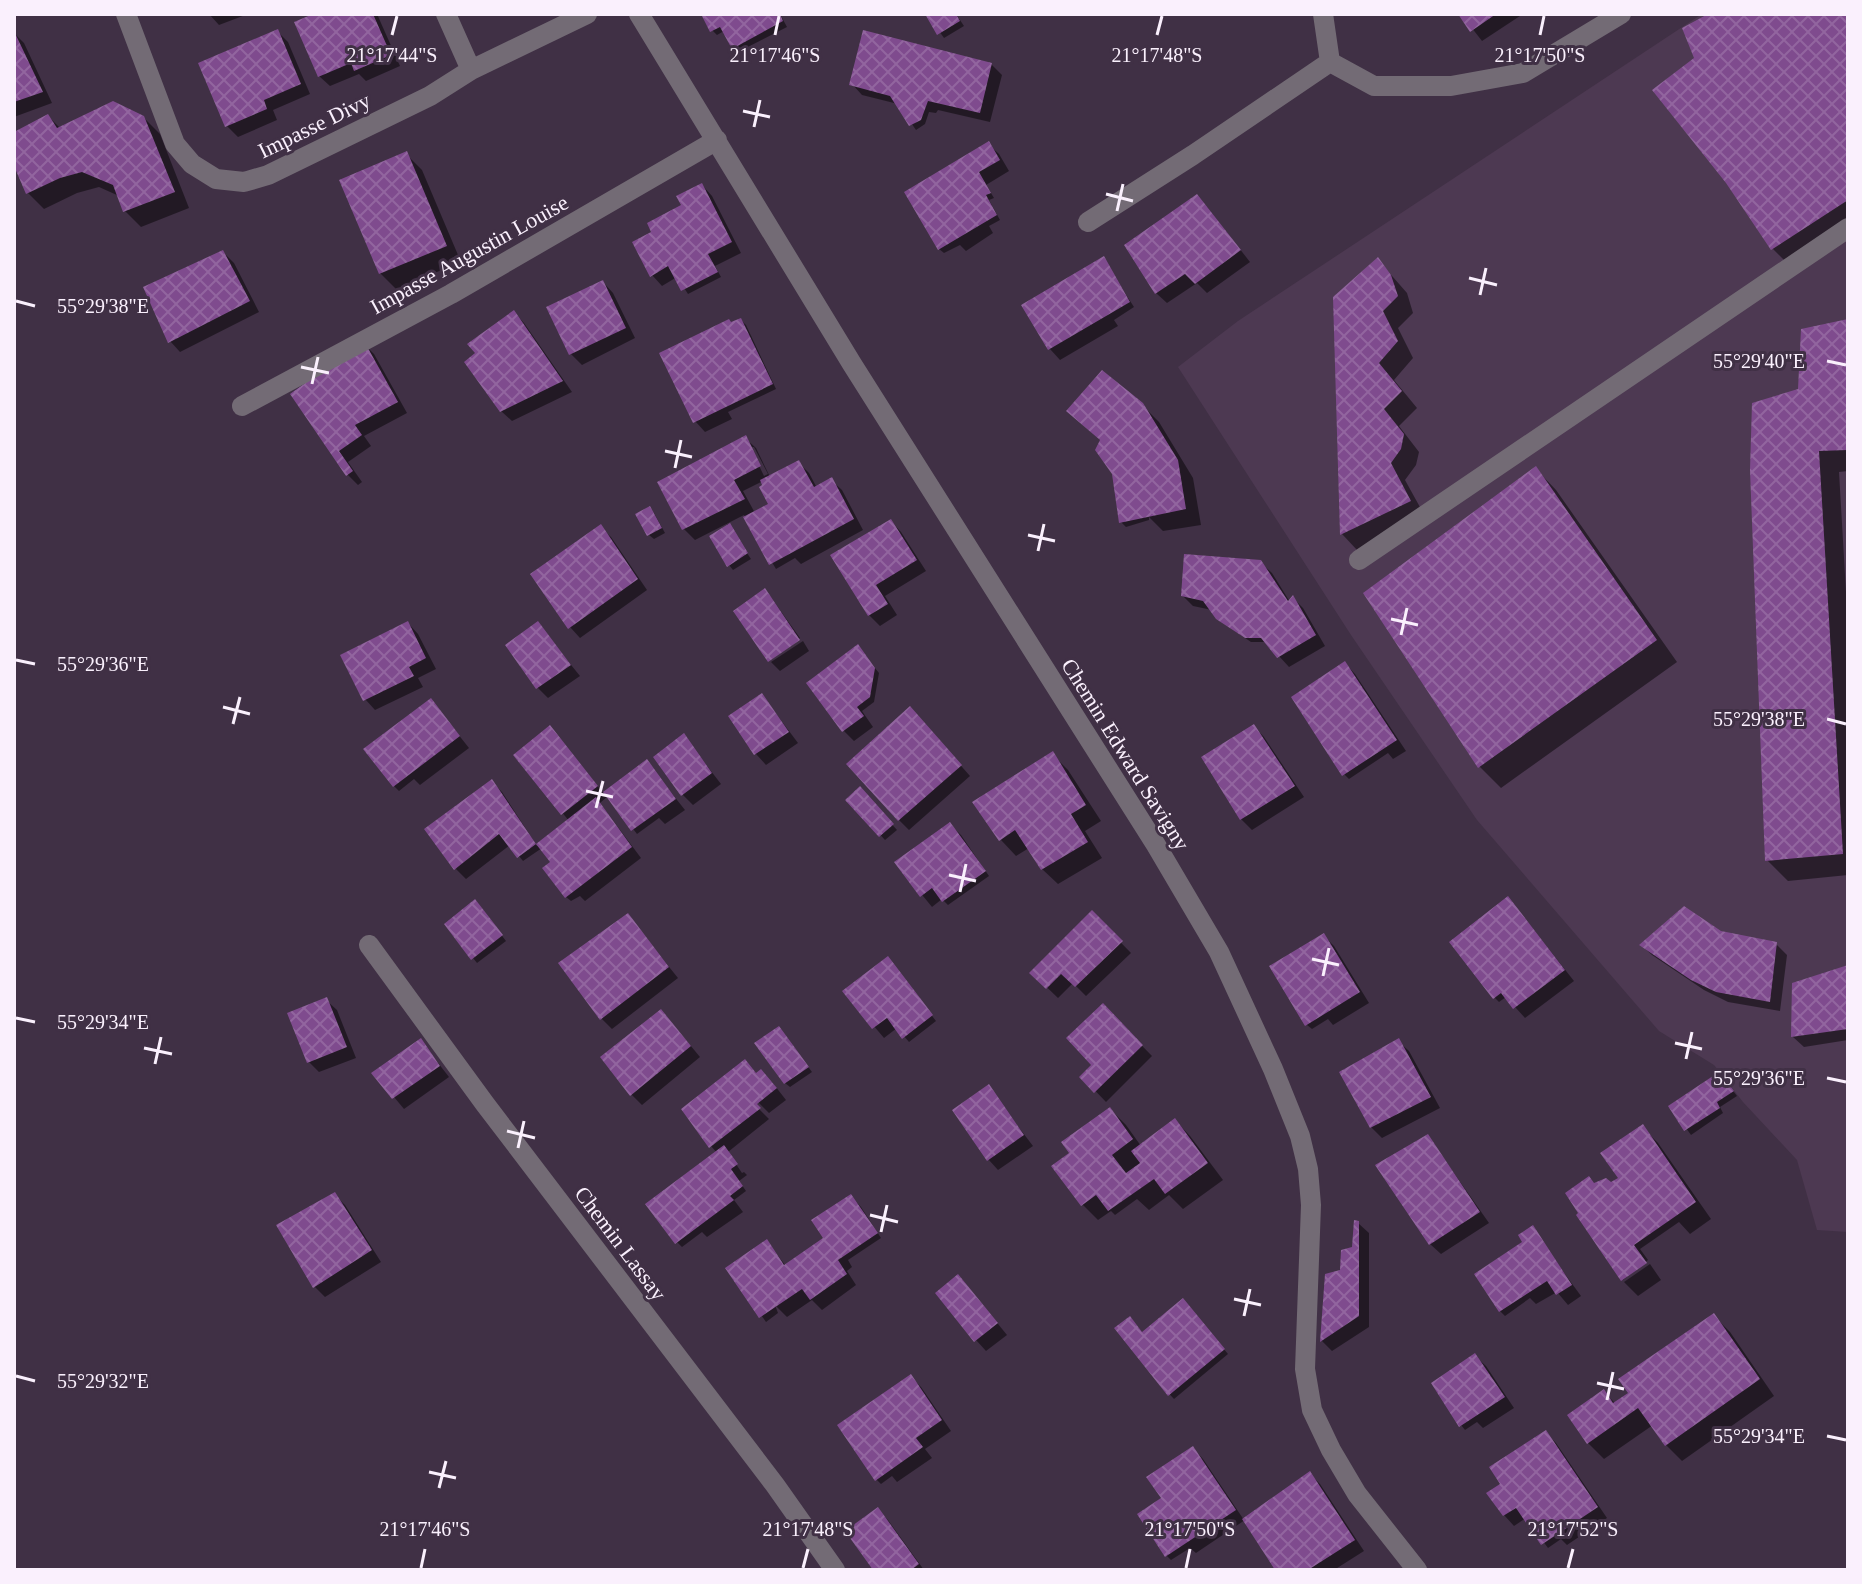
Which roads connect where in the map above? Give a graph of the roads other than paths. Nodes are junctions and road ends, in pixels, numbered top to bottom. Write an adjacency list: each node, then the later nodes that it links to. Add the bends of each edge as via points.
1 (126, 14): 8 (street, Impasse Divy, via 175,144 192,164 216,179 244,182 268,175 430,96)
2 (446, 14): 8 (street)
3 (587, 14): 8 (street, Impasse Divy)
4 (639, 14): 9 (street, Chemin Edward Savigny)
5 (1323, 14): 7 (street)
6 (1621, 14): 7 (street, via 1523,73 1451,86 1374,86)
7 (1330, 62): 10 (street)
8 (471, 70)
9 (717, 140): 12 (street, Impasse Augustin Louise, via 451,294); 16 (street, Chemin Edward Savigny, via 1219,952 1273,1069 1308,1169 1305,1369 1312,1410 1357,1494)
10 (1088, 222)
11 (1848, 228): 13 (street)
12 (242, 406)
13 (1359, 560)
14 (369, 945): 15 (street, Chemin Lassay)
15 (835, 1570)
16 (1417, 1570)

